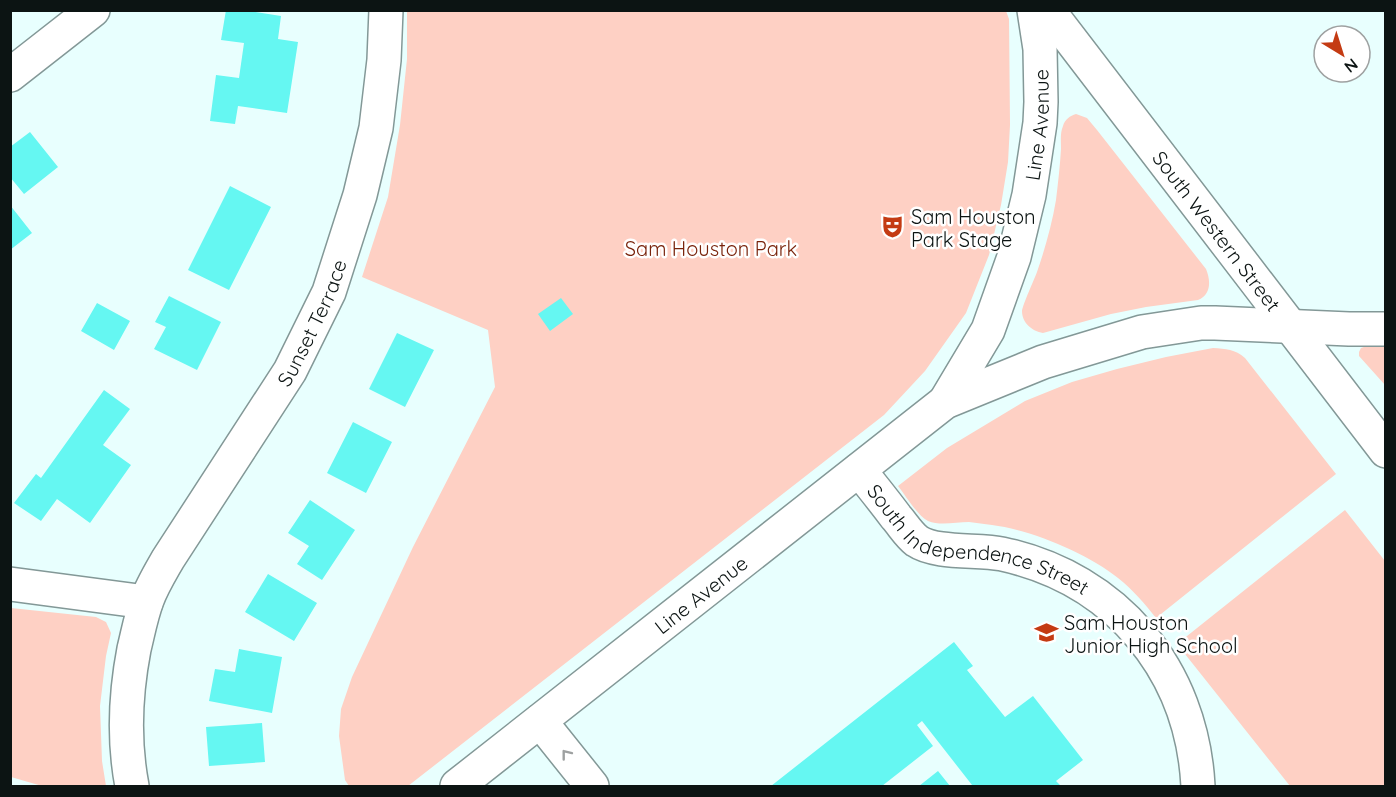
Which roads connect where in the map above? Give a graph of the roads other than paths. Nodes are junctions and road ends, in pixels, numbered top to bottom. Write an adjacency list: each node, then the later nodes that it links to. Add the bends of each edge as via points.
1 (93, 10): 5 (main road)
2 (386, 10): 12 (main road, Sunset Terrace, via 376,128 360,195 329,292 290,371 168,559)
3 (1034, 10): 8 (main road, Line Avenue, via 1040,49 1041,102 1029,195 1014,257 988,330)
4 (1048, 10): 6 (main road, South Western Street)
5 (10, 75)
6 (1290, 325): 7 (main road, Line Avenue); 8 (main road, Line Avenue, via 1201,323 1142,332 1043,362); 9 (main road, South Western Street)
7 (1386, 329)
8 (945, 402): 10 (main road, Line Avenue)
9 (1386, 451)
10 (860, 470): 13 (main road, Line Avenue); 17 (main road, South Independence Street, via 918,541 934,548 999,553 1033,562 1076,581 1118,612 1153,653 1181,704 1192,740)
11 (10, 584): 12 (main road)
12 (146, 602): 14 (main road, Sunset Terrace, via 130,671 125,722)
13 (540, 721): 15 (main road, Line Avenue); 16 (main road, one-way to 13)
14 (132, 786)
15 (457, 786)
16 (592, 786)
17 (1198, 786)

